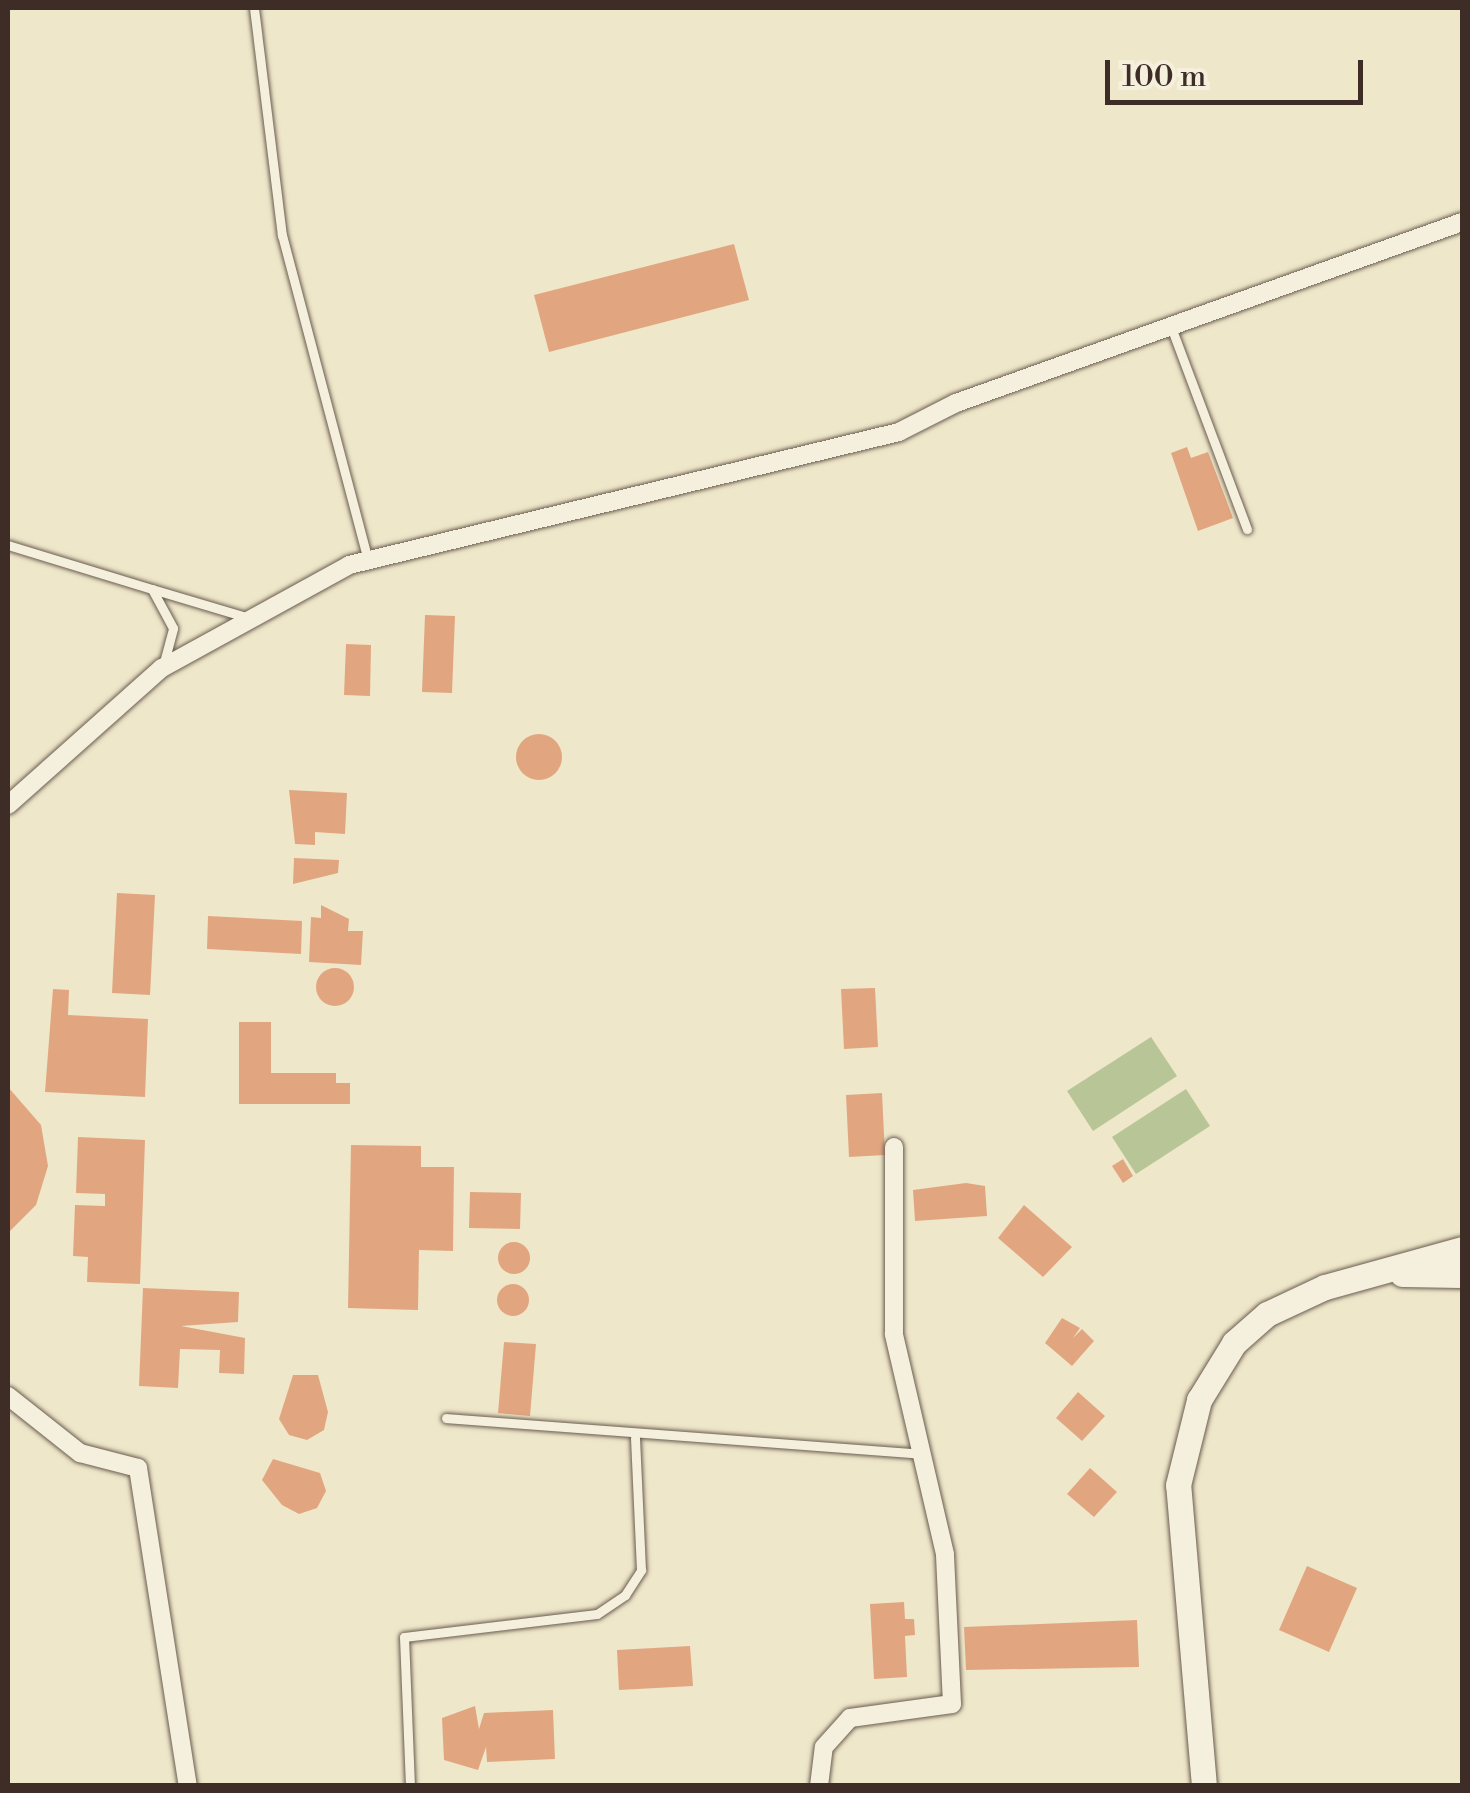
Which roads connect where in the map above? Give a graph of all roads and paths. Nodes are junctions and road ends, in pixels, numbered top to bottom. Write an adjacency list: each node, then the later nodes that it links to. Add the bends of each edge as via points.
1 (254, 8): 6 (lane, via 282,235)
2 (1462, 222): 3 (street)
3 (1170, 324): 4 (lane); 6 (street, via 899,432)
4 (1247, 529)
5 (8, 545): 7 (lane)
6 (368, 560): 8 (street)
7 (152, 588): 8 (lane); 9 (lane, via 173,628)
8 (251, 619): 9 (street)
9 (162, 668): 10 (street)
10 (8, 805)
11 (894, 1146): 18 (street, via 894,1334)
12 (1462, 1248): 13 (street)
13 (1382, 1273): 14 (street); 22 (street, via 1306,1294 1250,1327 1199,1400 1182,1447)
14 (1462, 1274)
15 (8, 1396): 19 (street, via 80,1453 138,1468)
16 (446, 1418): 17 (lane)
17 (636, 1438): 18 (lane); 20 (lane, via 641,1570 625,1595 598,1614 404,1637)
18 (920, 1454): 21 (street, via 945,1554 952,1704 850,1718 824,1746)
19 (188, 1786)
20 (410, 1786)
21 (819, 1786)
22 (1204, 1786)

